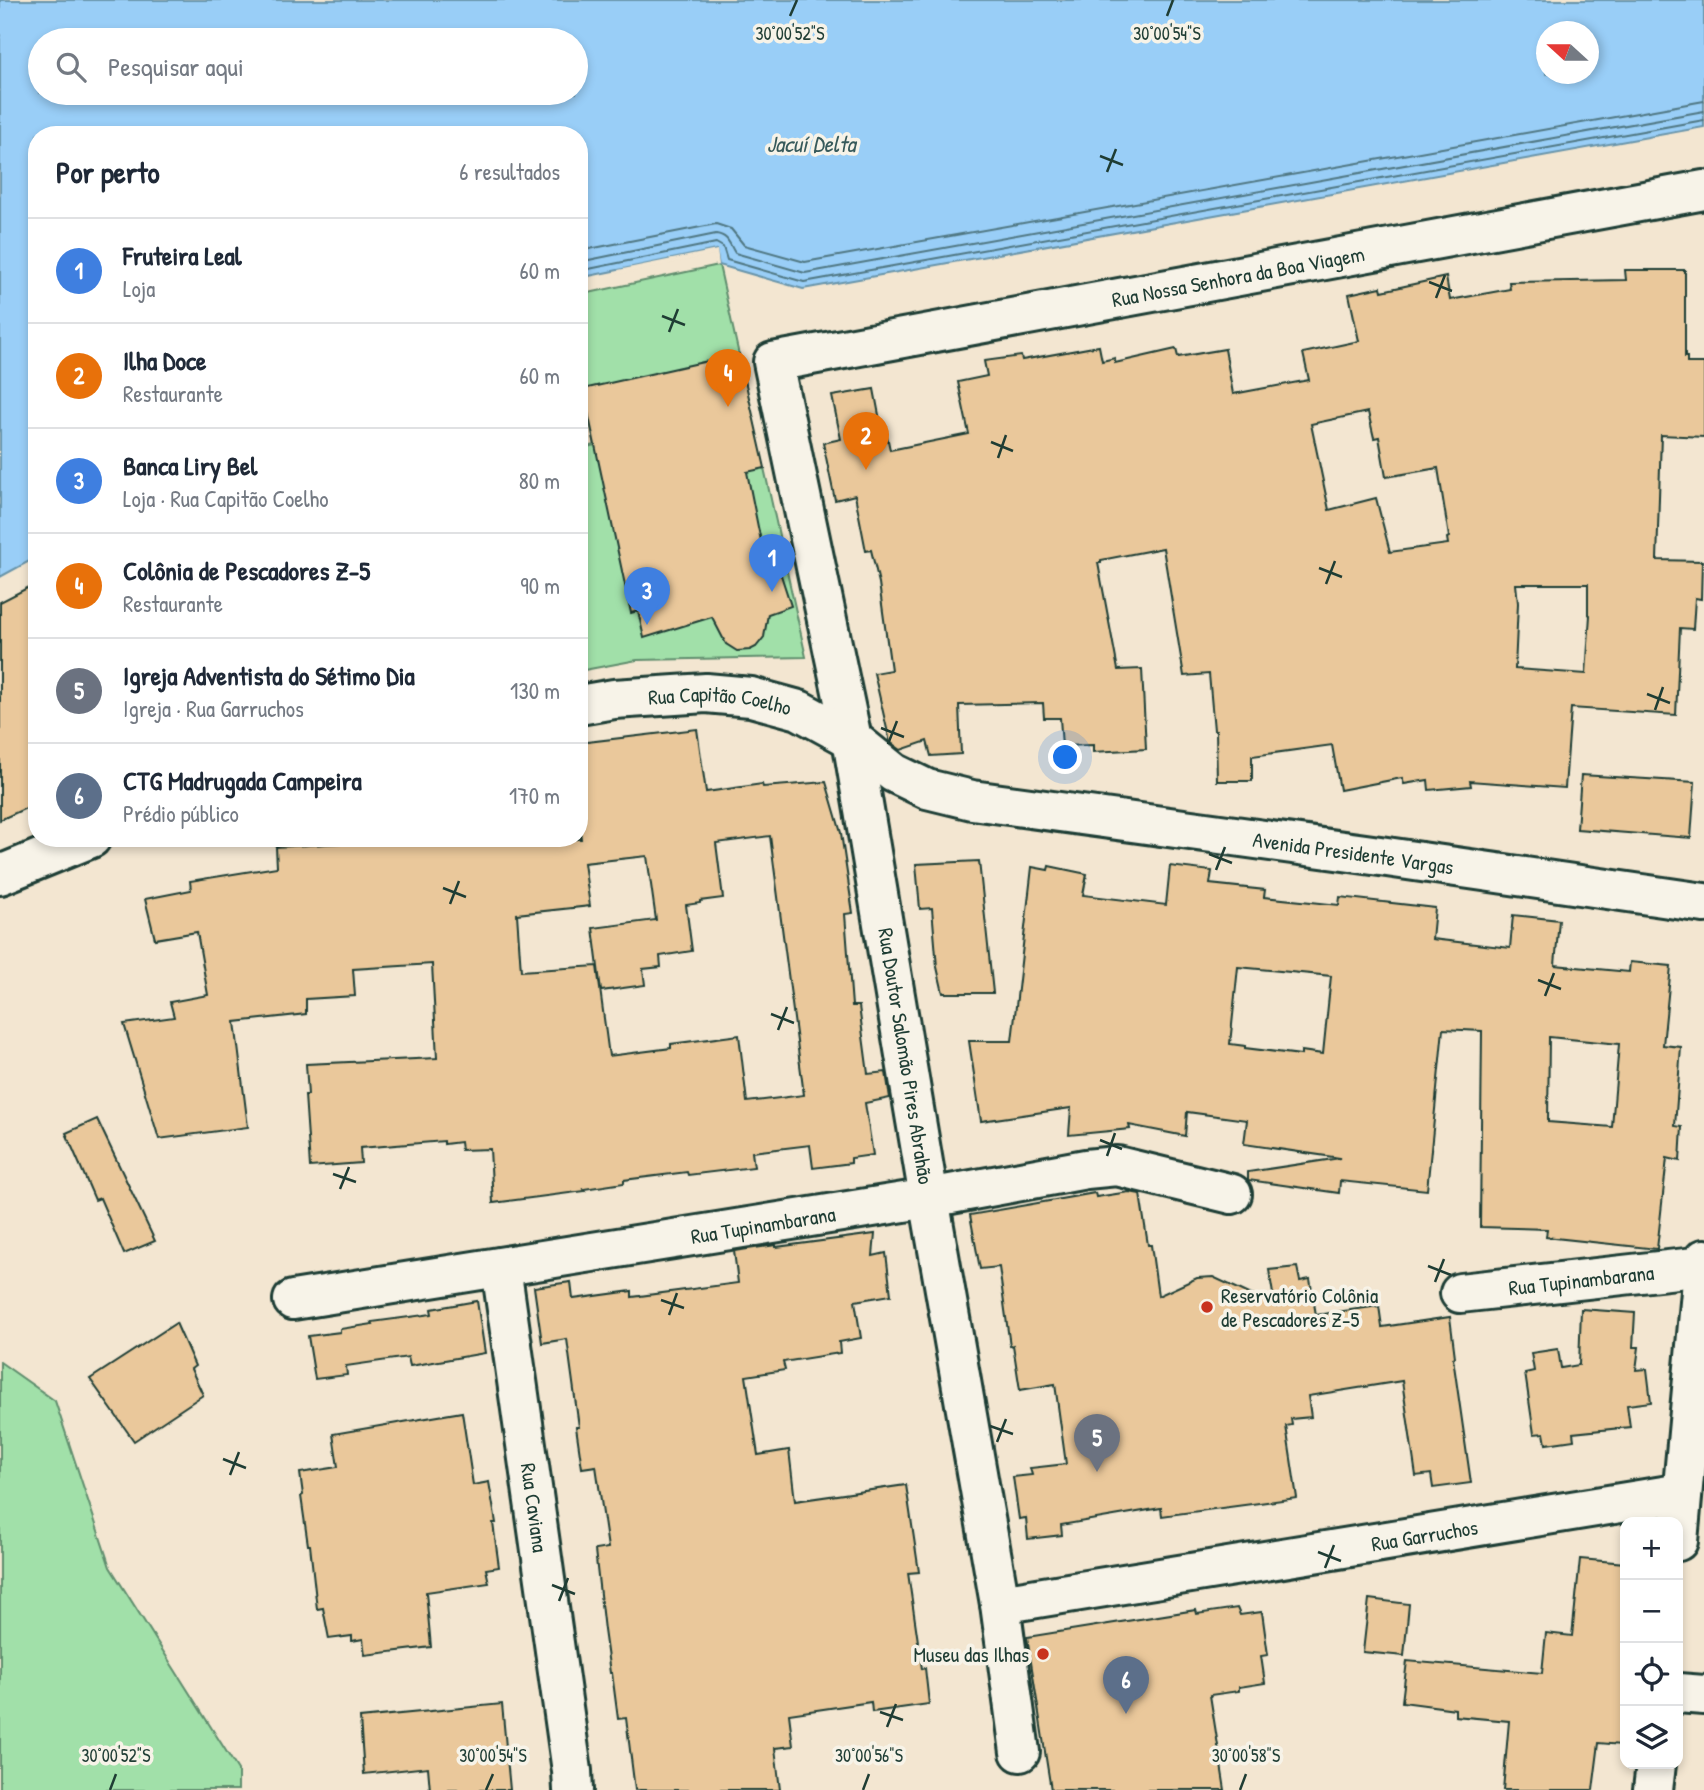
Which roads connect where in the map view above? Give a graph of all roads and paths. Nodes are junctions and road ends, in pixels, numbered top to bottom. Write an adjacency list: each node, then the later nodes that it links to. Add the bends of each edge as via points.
1 (1704, 190): 2 (street, Rua Nossa Senhora da Boa Viagem)
2 (773, 362): 4 (street, Rua Doutor Salomão Pires Abrahão)
3 (588, 703): 4 (street, Rua Capitão Coelho, via 706,693 751,697 799,710)
4 (852, 739): 7 (street, Avenida Presidente Vargas, via 894,773 928,789 972,800); 9 (street, Rua Doutor Salomão Pires Abrahão)
5 (69, 847): 6 (street)
6 (0, 875)
7 (1704, 903)
8 (1232, 1194): 9 (street, Rua Tupinambarana, via 1117,1166)
9 (929, 1198): 12 (street, Rua Tupinambarana); 17 (street, Rua Doutor Salomão Pires Abrahão)
10 (1704, 1259): 11 (street)
11 (1704, 1266): 13 (street, Rua Tupinambarana); 15 (street)
12 (501, 1267): 14 (street, Rua Tupinambarana); 22 (street, Rua Caviana)
13 (1460, 1293)
14 (293, 1300)
15 (1682, 1493): 16 (street); 17 (street, Rua Garruchos)
16 (1680, 1517)
17 (1000, 1604): 20 (street, Rua Doutor Salomão Pires Abrahão)
18 (1683, 1693): 19 (street)
19 (1704, 1695)
20 (1020, 1752)
21 (1655, 1769): 23 (street)
22 (573, 1790)
23 (1653, 1790)

